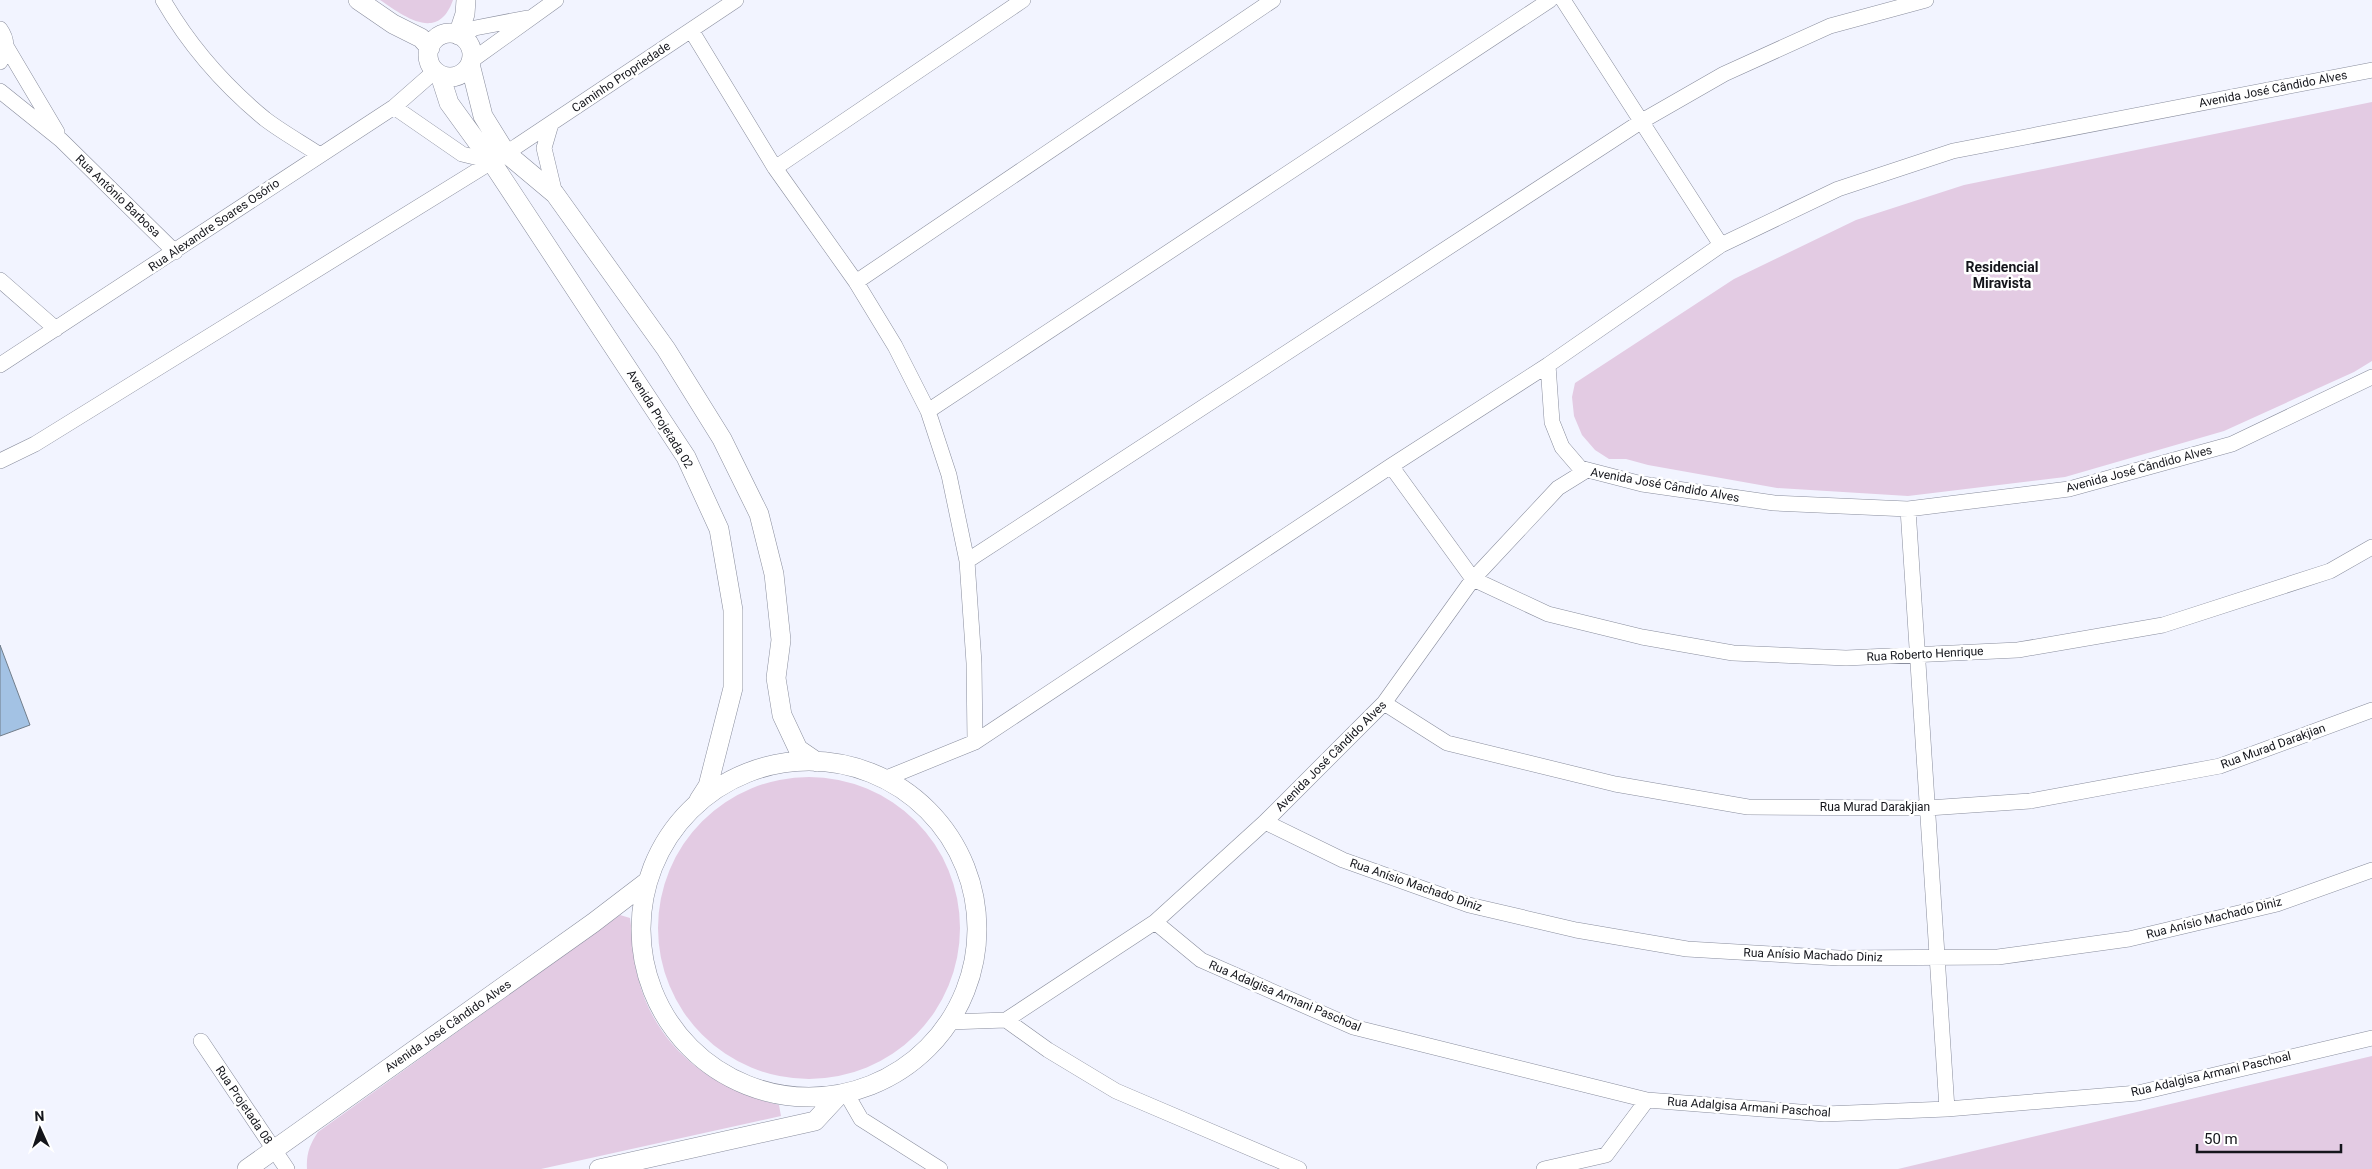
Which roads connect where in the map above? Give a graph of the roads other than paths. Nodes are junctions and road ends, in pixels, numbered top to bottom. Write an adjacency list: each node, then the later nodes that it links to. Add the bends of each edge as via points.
1 (163, 0): 25 (street, via 177,25 218,75 266,119)
2 (358, 0): 18 (street, via 421,38)
3 (466, 0): 14 (street)
4 (556, 0): 11 (street)
5 (736, 0): 13 (street, Caminho Propriedade)
6 (1022, 0): 27 (street)
7 (1273, 0): 32 (street)
8 (1550, 0): 37 (street)
9 (1563, 0): 22 (street)
10 (1926, 0): 22 (street, via 1830,26 1724,74)
11 (531, 17): 14 (street, via 475,28); 17 (street)
12 (0, 29): 15 (street, Rua Antônio Barbosa)
13 (692, 30): 23 (street, Caminho Propriedade); 27 (street)
14 (459, 36): 17 (street, via 469,44); 18 (street, via 449,33 433,41)
15 (6, 46): 16 (street); 24 (street, Rua Antônio Barbosa)
16 (0, 62)
17 (471, 62): 18 (street, via 461,75 447,77); 26 (street, Avenida Projetada 02, via 483,116)
18 (432, 67): 21 (street, Rua Alexandre Soares Osório); 26 (street, Avenida Projetada 02, via 449,103)
19 (2372, 70): 29 (street, Avenida José Cândido Alves, via 1953,151 1838,189)
20 (0, 91): 24 (street, Rua Antônio Barbosa)
21 (394, 107): 25 (street, Rua Alexandre Soares Osório); 26 (street, via 462,154)
22 (1642, 120): 29 (street); 43 (street)
23 (552, 124): 26 (street, Caminho Propriedade); 28 (street, Avenida Projetada 02, via 544,148)
24 (61, 140): 30 (street, Rua Antônio Barbosa)
25 (320, 155): 30 (street, Rua Alexandre Soares Osório)
26 (498, 157): 28 (street, Avenida Projetada 02); 38 (street, Caminho Propriedade, via 35,444); 51 (street, Avenida Projetada 02, via 686,458 719,529 733,610 734,688 708,786)
27 (775, 168): 32 (street)
28 (554, 194): 49 (street, Avenida Projetada 02, via 666,349 722,439 759,514 774,574 781,640 776,678 782,715 798,749)
29 (1721, 245): 35 (street, Avenida José Cândido Alves)
30 (175, 252): 33 (street, Rua Alexandre Soares Osório)
31 (0, 280): 33 (street)
32 (856, 282): 37 (street, via 895,346)
33 (56, 329): 34 (street, Rua Alexandre Soares Osório)
34 (0, 365)
35 (1548, 365): 39 (street, Avenida José Cândido Alves); 40 (street, via 1552,422 1562,447 1580,468)
36 (2372, 377): 41 (street, Avenida José Cândido Alves, via 2232,444 2068,489)
37 (928, 411): 43 (street, via 949,475)
38 (0, 460)
39 (1391, 466): 44 (street); 48 (street, Avenida José Cândido Alves)
40 (1587, 470): 41 (street, Avenida José Cândido Alves, via 1642,484 1774,503); 44 (street, Avenida José Cândido Alves, via 1558,488)
41 (1908, 509): 45 (street)
42 (2372, 547): 45 (street, Rua Roberto Henrique, via 2330,571 2162,625 2018,650)
43 (967, 561): 48 (street)
44 (1473, 579): 45 (street, Rua Roberto Henrique, via 1548,614 1733,653 1846,658); 46 (street, Avenida José Cândido Alves)
45 (1918, 655): 52 (street)
46 (1384, 703): 52 (street, Rua Murad Darakjian, via 1447,743 1615,784 1748,807); 53 (street, Avenida José Cândido Alves)
47 (2372, 710): 52 (street, Rua Murad Darakjian, via 2220,766 2030,801)
48 (975, 742): 50 (street, Avenida José Cândido Alves)
49 (817, 762): 50 (street, via 848,766); 51 (street, via 773,766 752,772 732,780)
50 (884, 779): 59 (street, via 904,790 937,820 962,857 970,878 977,915 977,944 968,988)
51 (696, 806): 55 (street, via 667,840)
52 (1928, 808): 57 (street)
53 (1265, 822): 56 (street, Avenida José Cândido Alves); 57 (street, Rua Anísio Machado Diniz, via 1343,860 1469,905 1576,930 1687,949 1839,958)
54 (2372, 870): 57 (street, Rua Anísio Machado Diniz, via 2277,904 2129,938 1998,957)
55 (648, 881): 62 (street, via 640,927 646,973 661,1010 678,1035 713,1067 755,1088 801,1097); 65 (street, Avenida José Cândido Alves)
56 (1155, 922): 58 (street, Avenida José Cândido Alves); 63 (street, Rua Adalgisa Armani Paschoal, via 1201,960 1353,1027)
57 (1937, 958): 64 (street)
58 (1006, 1020): 59 (street); 70 (street, via 1116,1091)
59 (949, 1022): 62 (street, via 932,1045 914,1061 893,1075)
60 (2372, 1038): 64 (street, Rua Adalgisa Armani Paschoal, via 2138,1092)
61 (201, 1041): 65 (street, Rua Projetada 08)
62 (843, 1094): 68 (street, via 815,1121); 69 (street, via 861,1119)
63 (1647, 1100): 64 (street, Rua Adalgisa Armani Paschoal, via 1825,1114); 71 (street, via 1606,1155)
64 (1947, 1109)
65 (274, 1149): 66 (street, Avenida José Cândido Alves); 67 (street, Rua Projetada 08)
66 (247, 1169)
67 (287, 1169)
68 (599, 1169)
69 (940, 1169)
70 (1299, 1169)
71 (1544, 1169)

